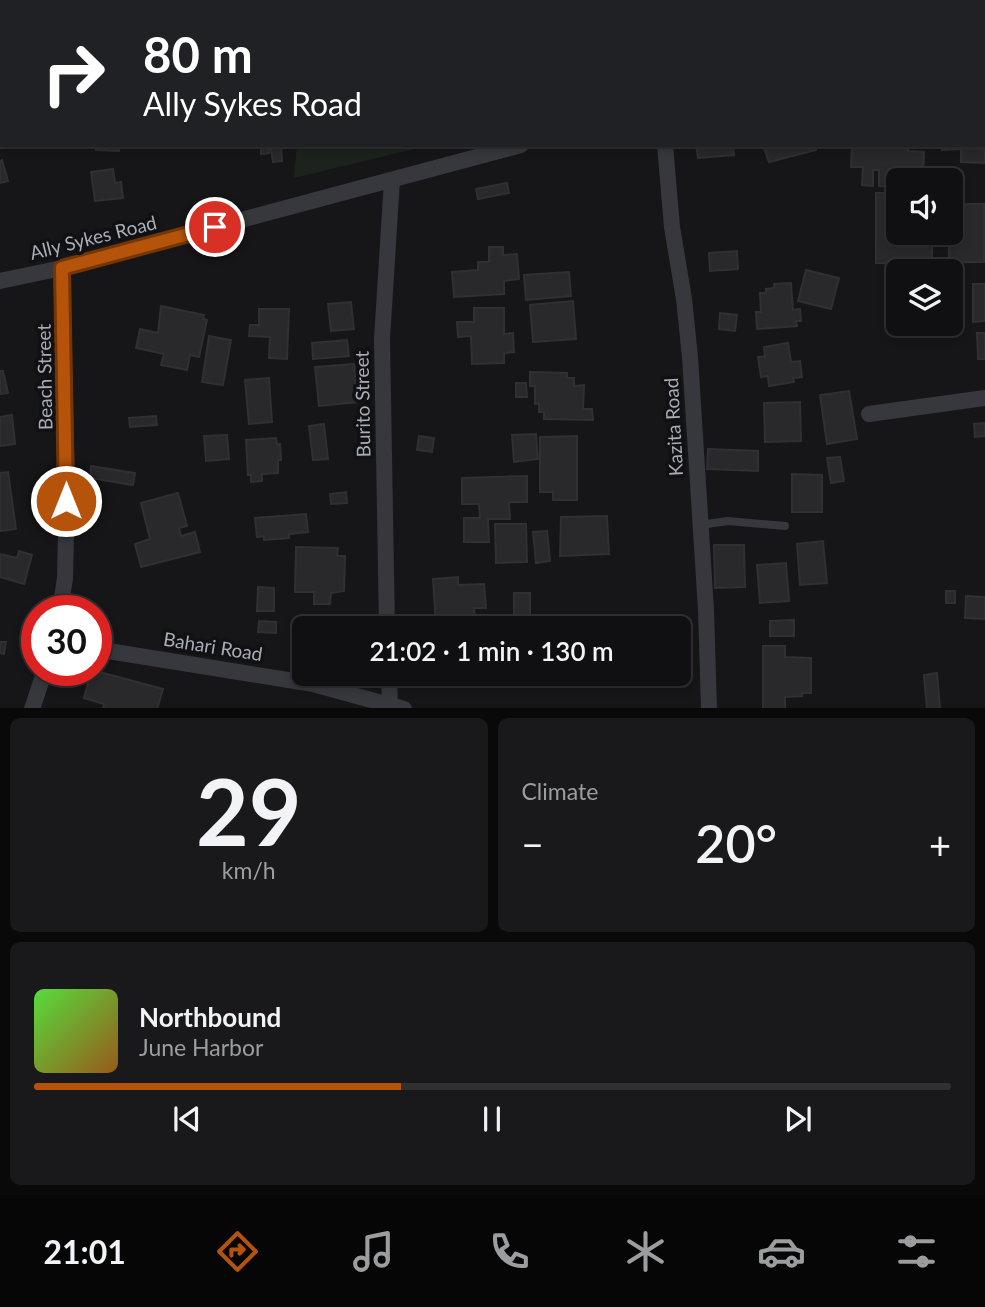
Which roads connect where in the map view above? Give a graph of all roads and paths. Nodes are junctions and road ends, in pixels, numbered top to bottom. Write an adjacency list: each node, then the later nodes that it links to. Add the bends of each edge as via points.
1 (514, 147): 3 (street, Ally Sykes Road)
2 (665, 147): 8 (street, Kazita Road, via 690,357)
3 (392, 180): 4 (street, Ally Sykes Road); 11 (street, Burito Street, via 382,339)
4 (62, 268): 5 (street, Ally Sykes Road); 10 (street, Beach Street, via 67,486)
5 (0, 281)
6 (985, 398): 7 (street)
7 (869, 414)
8 (700, 525): 9 (lane, via 728,521); 17 (street, Kazita Road)
9 (785, 526)
10 (62, 595)
11 (387, 616)
12 (112, 652): 15 (street, Bahari Road, via 313,684)
13 (40, 686): 16 (street)
14 (391, 686): 15 (street)
15 (395, 707)
16 (32, 708)
17 (709, 708)

